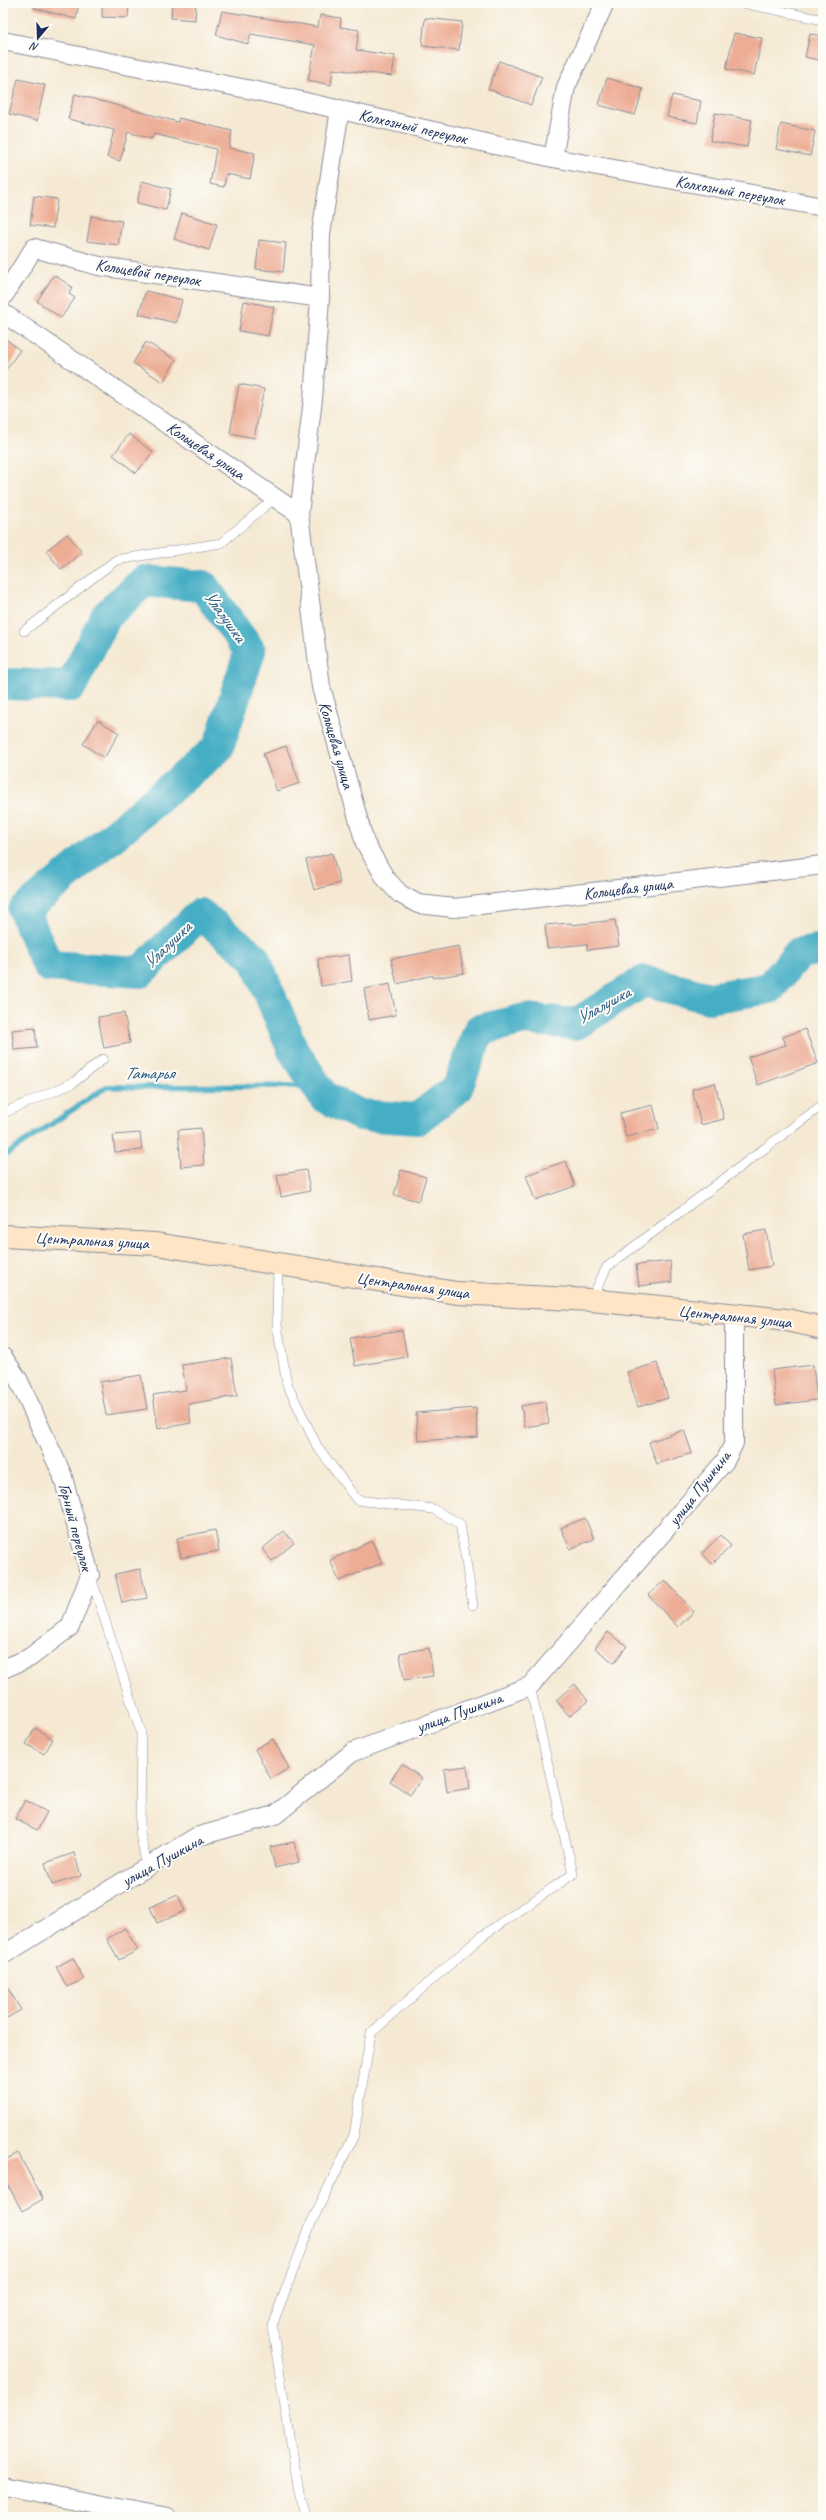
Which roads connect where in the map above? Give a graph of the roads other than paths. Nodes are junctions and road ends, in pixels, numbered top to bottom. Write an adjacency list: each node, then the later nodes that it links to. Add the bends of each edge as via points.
1 (605, 3): 6 (street, via 566,87)
2 (743, 3): 3 (lane)
3 (823, 20)
4 (3, 41): 5 (street, Колхозный переулок)
5 (340, 109): 6 (street, Колхозный переулок); 9 (street, via 320,234)
6 (553, 158): 7 (street, Колхозный переулок)
7 (823, 207)
8 (3, 297): 9 (street, Кольцевой переулок, via 34,248 99,266)
9 (320, 298): 12 (street, via 313,399)
10 (3, 313): 11 (street, Кольцевая улица)
11 (276, 497): 12 (street, Кольцевая улица); 13 (lane, via 220,544 116,560)
12 (299, 514): 14 (street, Кольцевая улица, via 321,688 365,843 386,879 400,894 418,904 454,908)
13 (24, 631)
14 (823, 865)
15 (104, 1059): 17 (lane, via 73,1083)
16 (821, 1106): 20 (lane, via 606,1267)
17 (3, 1113)
18 (3, 1236): 19 (street, Центральная улица, via 156,1244)
19 (278, 1265): 20 (street, Центральная улица, via 457,1293); 25 (lane, via 278,1325 287,1384 317,1446 356,1500 433,1509 460,1524)
20 (592, 1300): 21 (street, Центральная улица)
21 (734, 1315): 22 (street, Центральная улица, via 787,1320); 27 (street, улица Пушкина, via 734,1443 725,1461)
22 (823, 1328)
23 (3, 1357): 24 (street, Горный переулок, via 18,1379 62,1474)
24 (90, 1575): 26 (street, Горный переулок, via 70,1627 29,1658); 28 (lane, via 141,1732 140,1832)
25 (473, 1605)
26 (3, 1669)
27 (530, 1686): 28 (street, улица Пушкина, via 353,1752 275,1815 196,1837); 32 (lane, via 573,1874 482,1936 371,2033 354,2135 311,2223 272,2326 299,2492)
28 (147, 1867): 29 (street, улица Пушкина)
29 (3, 1954)
30 (3, 2486): 31 (street)
31 (167, 2517)
32 (306, 2517)

